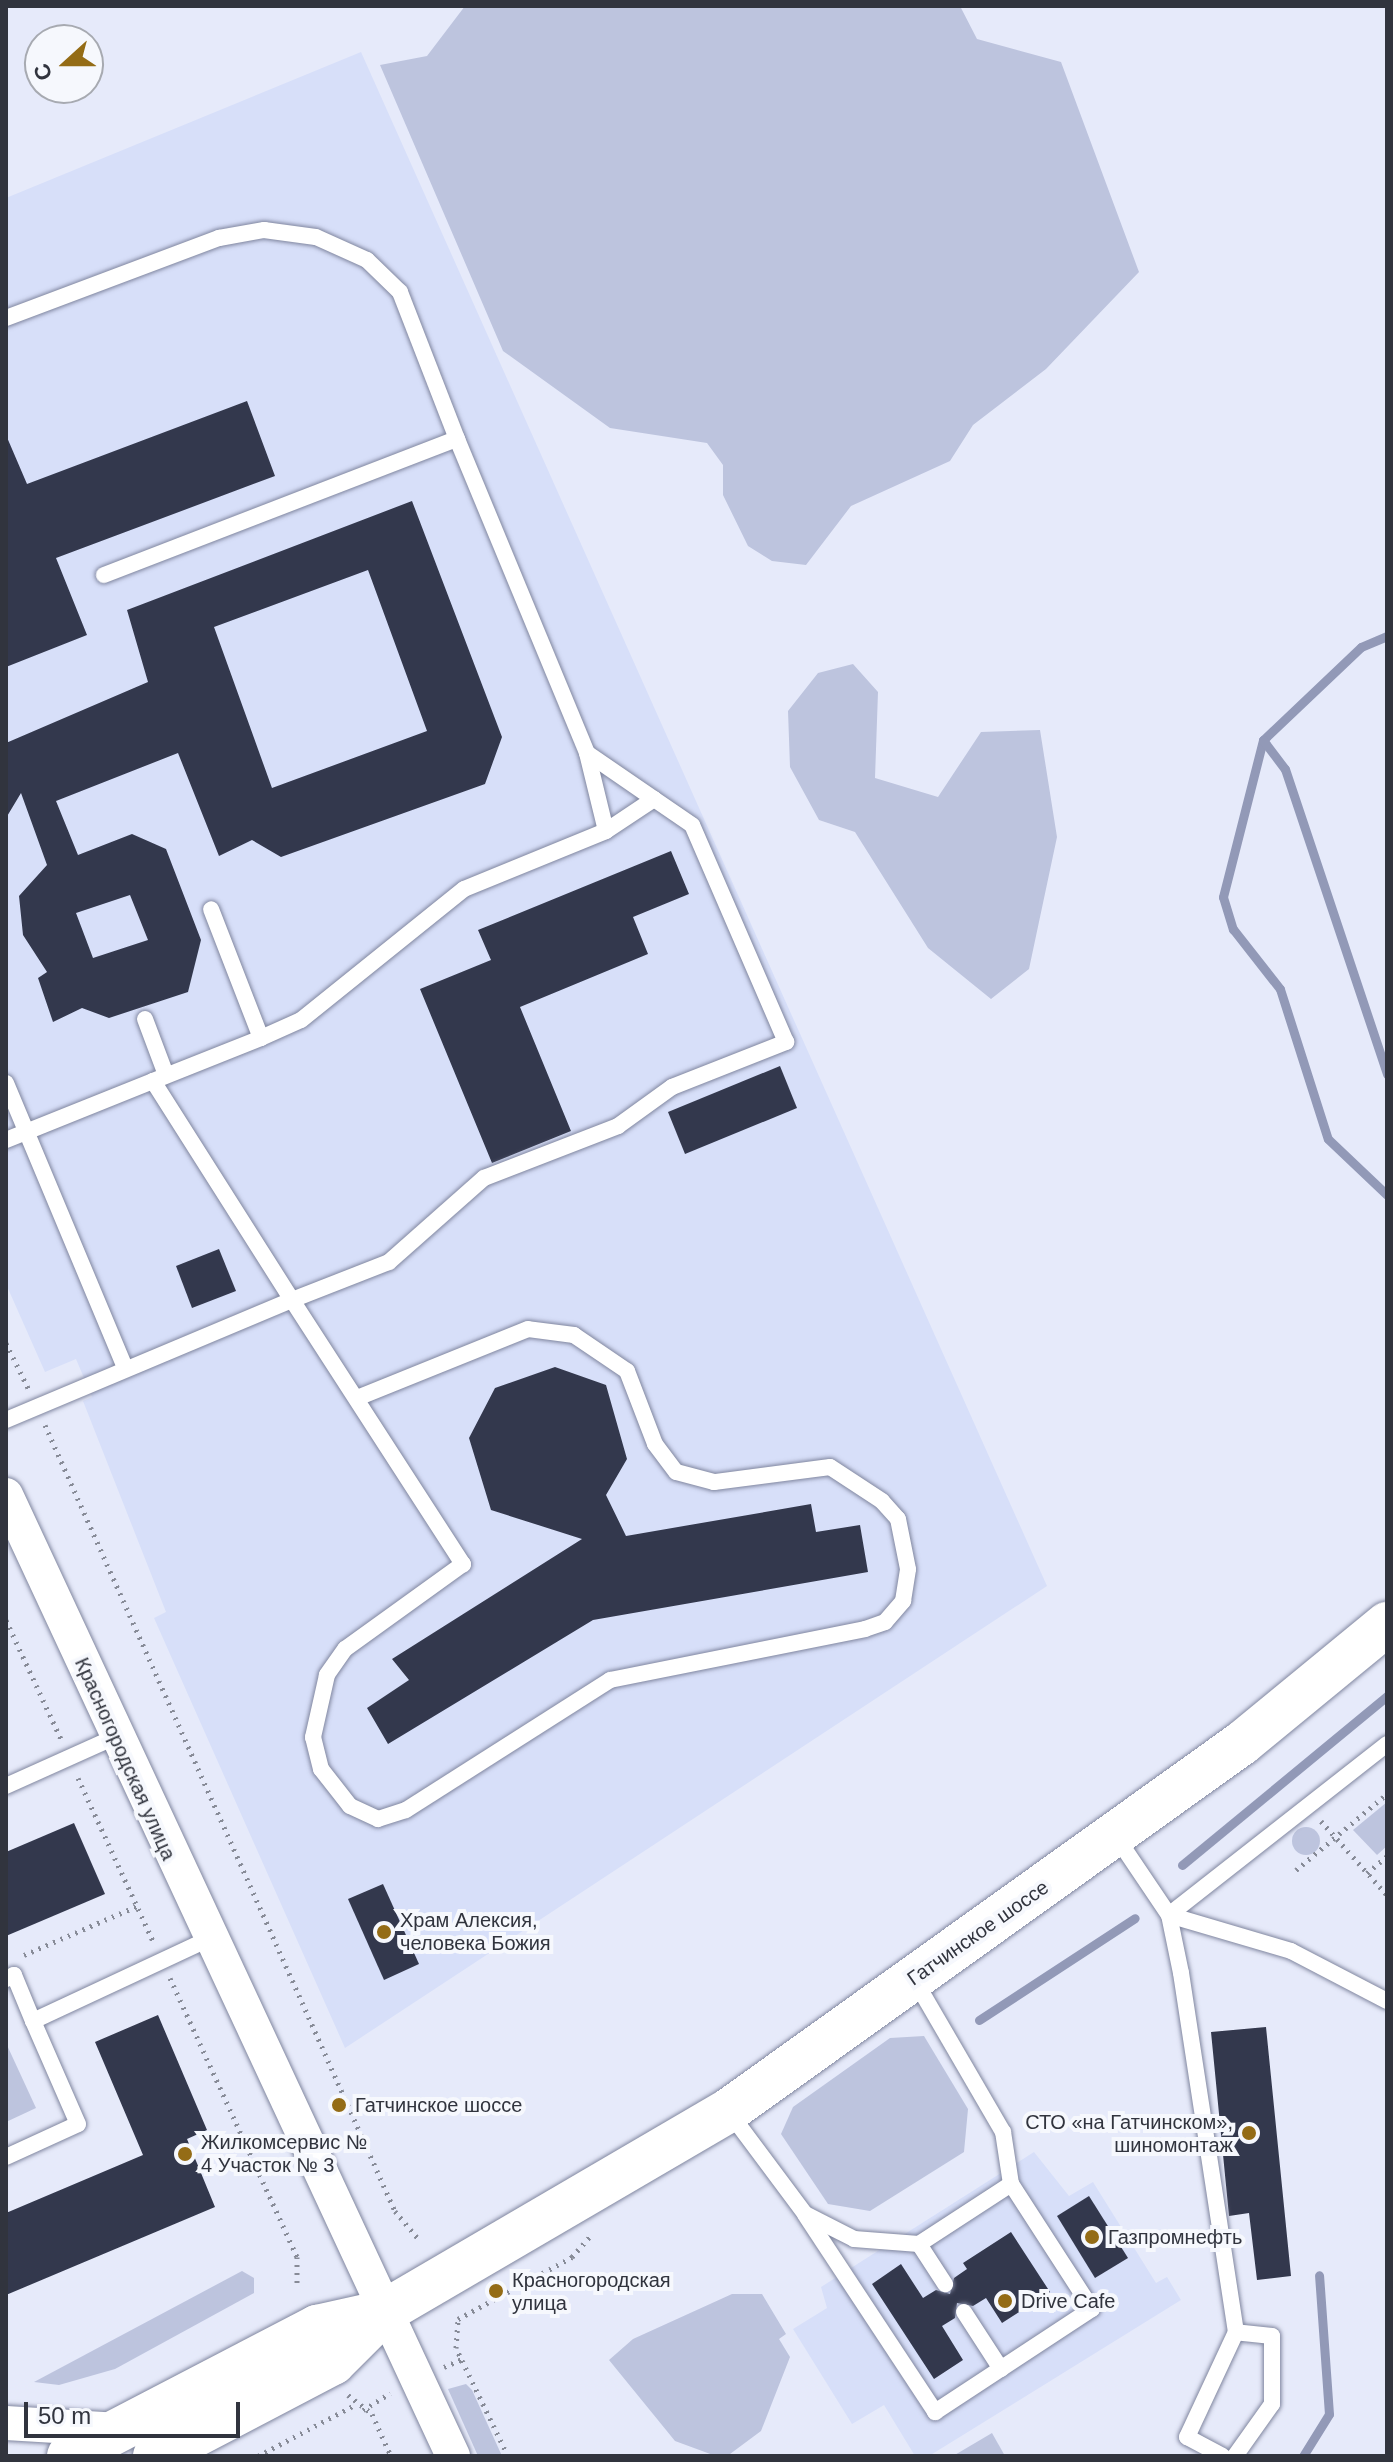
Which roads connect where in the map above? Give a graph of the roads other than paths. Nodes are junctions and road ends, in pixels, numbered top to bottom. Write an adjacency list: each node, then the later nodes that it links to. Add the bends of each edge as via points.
1 (6, 318): 2 (lane, via 219,238 264,230 316,237 367,260 400,292)
2 (457, 439): 3 (lane); 4 (lane)
3 (104, 575)
4 (587, 753): 5 (lane); 6 (lane)
5 (654, 799): 6 (lane); 14 (lane, via 692,825 786,1042 672,1087 618,1126 484,1178 389,1262)
6 (606, 831): 9 (lane, via 464,889 301,1020)
7 (211, 909): 9 (lane)
8 (145, 1019): 10 (lane)
9 (261, 1038): 10 (lane)
10 (159, 1078): 12 (lane); 14 (lane)
11 (6, 1083): 12 (lane)
12 (25, 1132): 13 (lane); 15 (lane)
13 (6, 1140)
14 (292, 1300): 15 (lane); 16 (lane)
15 (125, 1368): 17 (lane)
16 (357, 1398): 16 (lane, via 528,1329 574,1335 627,1371 655,1444 676,1472 714,1482 830,1467 882,1501 898,1519 906,1557 903,1601 885,1622 865,1629 610,1680 406,1810 378,1819 350,1806 321,1769 313,1737 327,1675 345,1649 463,1564)
17 (6, 1420)
18 (6, 1495): 20 (street, Красногородская улица)
19 (1387, 1624): 23 (main road, Гатчинское шоссе)
20 (115, 1737): 22 (lane); 25 (street, Красногородская улица)
21 (1387, 1744): 24 (lane)
22 (6, 1786)
23 (1115, 1835): 24 (lane); 27 (main road, Гатчинское шоссе)
24 (1169, 1915): 28 (lane, via 1291,1951); 38 (lane)
25 (207, 1940): 29 (lane); 36 (street, Красногородская улица)
26 (6, 1979): 29 (lane, via 14,1975)
27 (913, 1979): 30 (main road, Гатчинское шоссе); 32 (lane, via 996,2118)
28 (1387, 2001)
29 (33, 2021): 31 (lane, via 78,2124)
30 (728, 2111): 33 (lane); 36 (main road, Гатчинское шоссе)
31 (6, 2157)
32 (1011, 2184): 34 (lane); 39 (lane, via 1092,2309)
33 (805, 2214): 34 (lane, via 854,2239); 39 (lane, via 935,2412)
34 (919, 2244): 35 (lane)
35 (945, 2284)
36 (384, 2312): 41 (main road, Гатчинское шоссе, via 317,2327); 43 (main road, Гатчинское шоссе, via 333,2363); 44 (street, Красногородская улица)
37 (964, 2312): 39 (lane)
38 (1236, 2332): 45 (lane, via 1187,2437); 46 (lane, via 1272,2336 1272,2404)
39 (1001, 2369)
40 (6, 2423): 41 (street)
41 (119, 2430): 42 (main road, Гатчинское шоссе)
42 (69, 2456)
43 (155, 2456)
44 (453, 2456)
45 (1222, 2456)
46 (1235, 2456)

